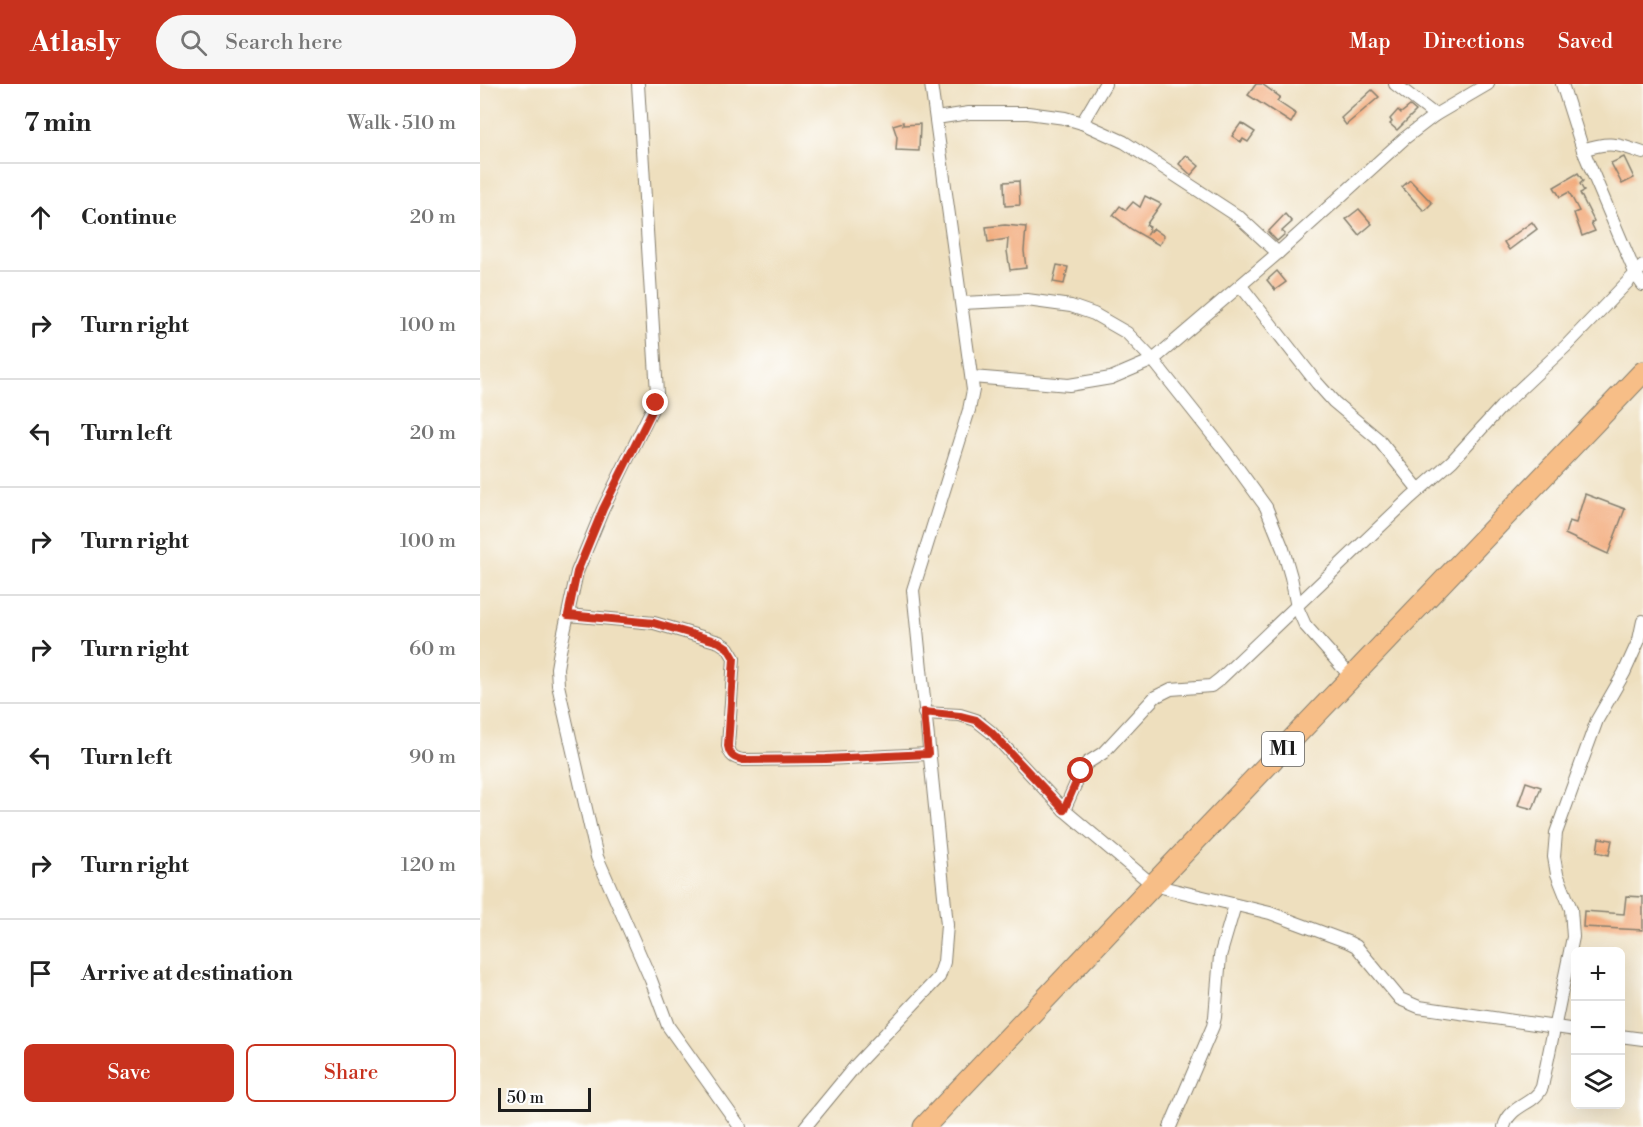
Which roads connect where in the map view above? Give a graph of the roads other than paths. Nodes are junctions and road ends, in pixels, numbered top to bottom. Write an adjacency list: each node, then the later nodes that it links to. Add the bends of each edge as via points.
1 (638, 84): 21 (street, via 656,403 603,509 577,572)
2 (931, 84): 8 (street)
3 (1105, 84): 9 (street)
4 (1395, 84): 7 (street)
5 (1488, 84): 7 (street)
6 (1562, 84): 10 (street)
7 (1436, 115): 12 (street, via 1405,138)
8 (936, 118): 9 (street, via 1029,114); 15 (street)
9 (1082, 123): 12 (street, via 1124,142 1239,217)
10 (1583, 150): 11 (street, via 1608,144); 13 (street)
11 (1643, 153)
12 (1278, 253): 14 (street)
13 (1641, 276): 19 (street)
14 (1241, 286): 16 (street); 19 (street, via 1317,383 1378,439)
15 (962, 303): 16 (street, via 1027,300 1071,306 1128,333); 18 (street)
16 (1153, 360): 18 (street, via 1111,378 1069,385); 20 (street, via 1266,507 1283,549)
17 (1643, 372): 23 (highway, M1)
18 (972, 377): 24 (street, via 969,410 913,590)
19 (1419, 490): 20 (street)
20 (1297, 607): 23 (street, via 1305,625); 26 (street, via 1211,686 1171,690 1155,697 1104,753 1081,771)
21 (568, 615): 25 (street, via 654,623 728,648 734,658 728,746 729,754 735,758); 33 (street, via 557,668 558,685 597,857 668,1026)
22 (1643, 621): 29 (street, via 1635,648 1597,720 1556,832 1554,857 1571,909 1574,937)
23 (1352, 678): 27 (highway, M1)
24 (924, 712): 25 (street); 26 (street, via 976,720)
25 (928, 754): 34 (street, via 947,925 944,962 939,977 856,1065)
26 (1064, 810): 27 (street)
27 (1153, 885): 28 (street); 35 (highway, M1)
28 (1235, 905): 29 (street, via 1270,913 1356,946 1407,1004); 36 (street, via 1220,956 1213,1026)
29 (1555, 1027): 30 (street); 37 (street, via 1539,1093 1514,1110)
30 (1571, 1029)
31 (1625, 1037): 32 (street)
32 (1643, 1039)
33 (740, 1127)
34 (805, 1127)
35 (924, 1127)
36 (1170, 1127)
37 (1504, 1127)

